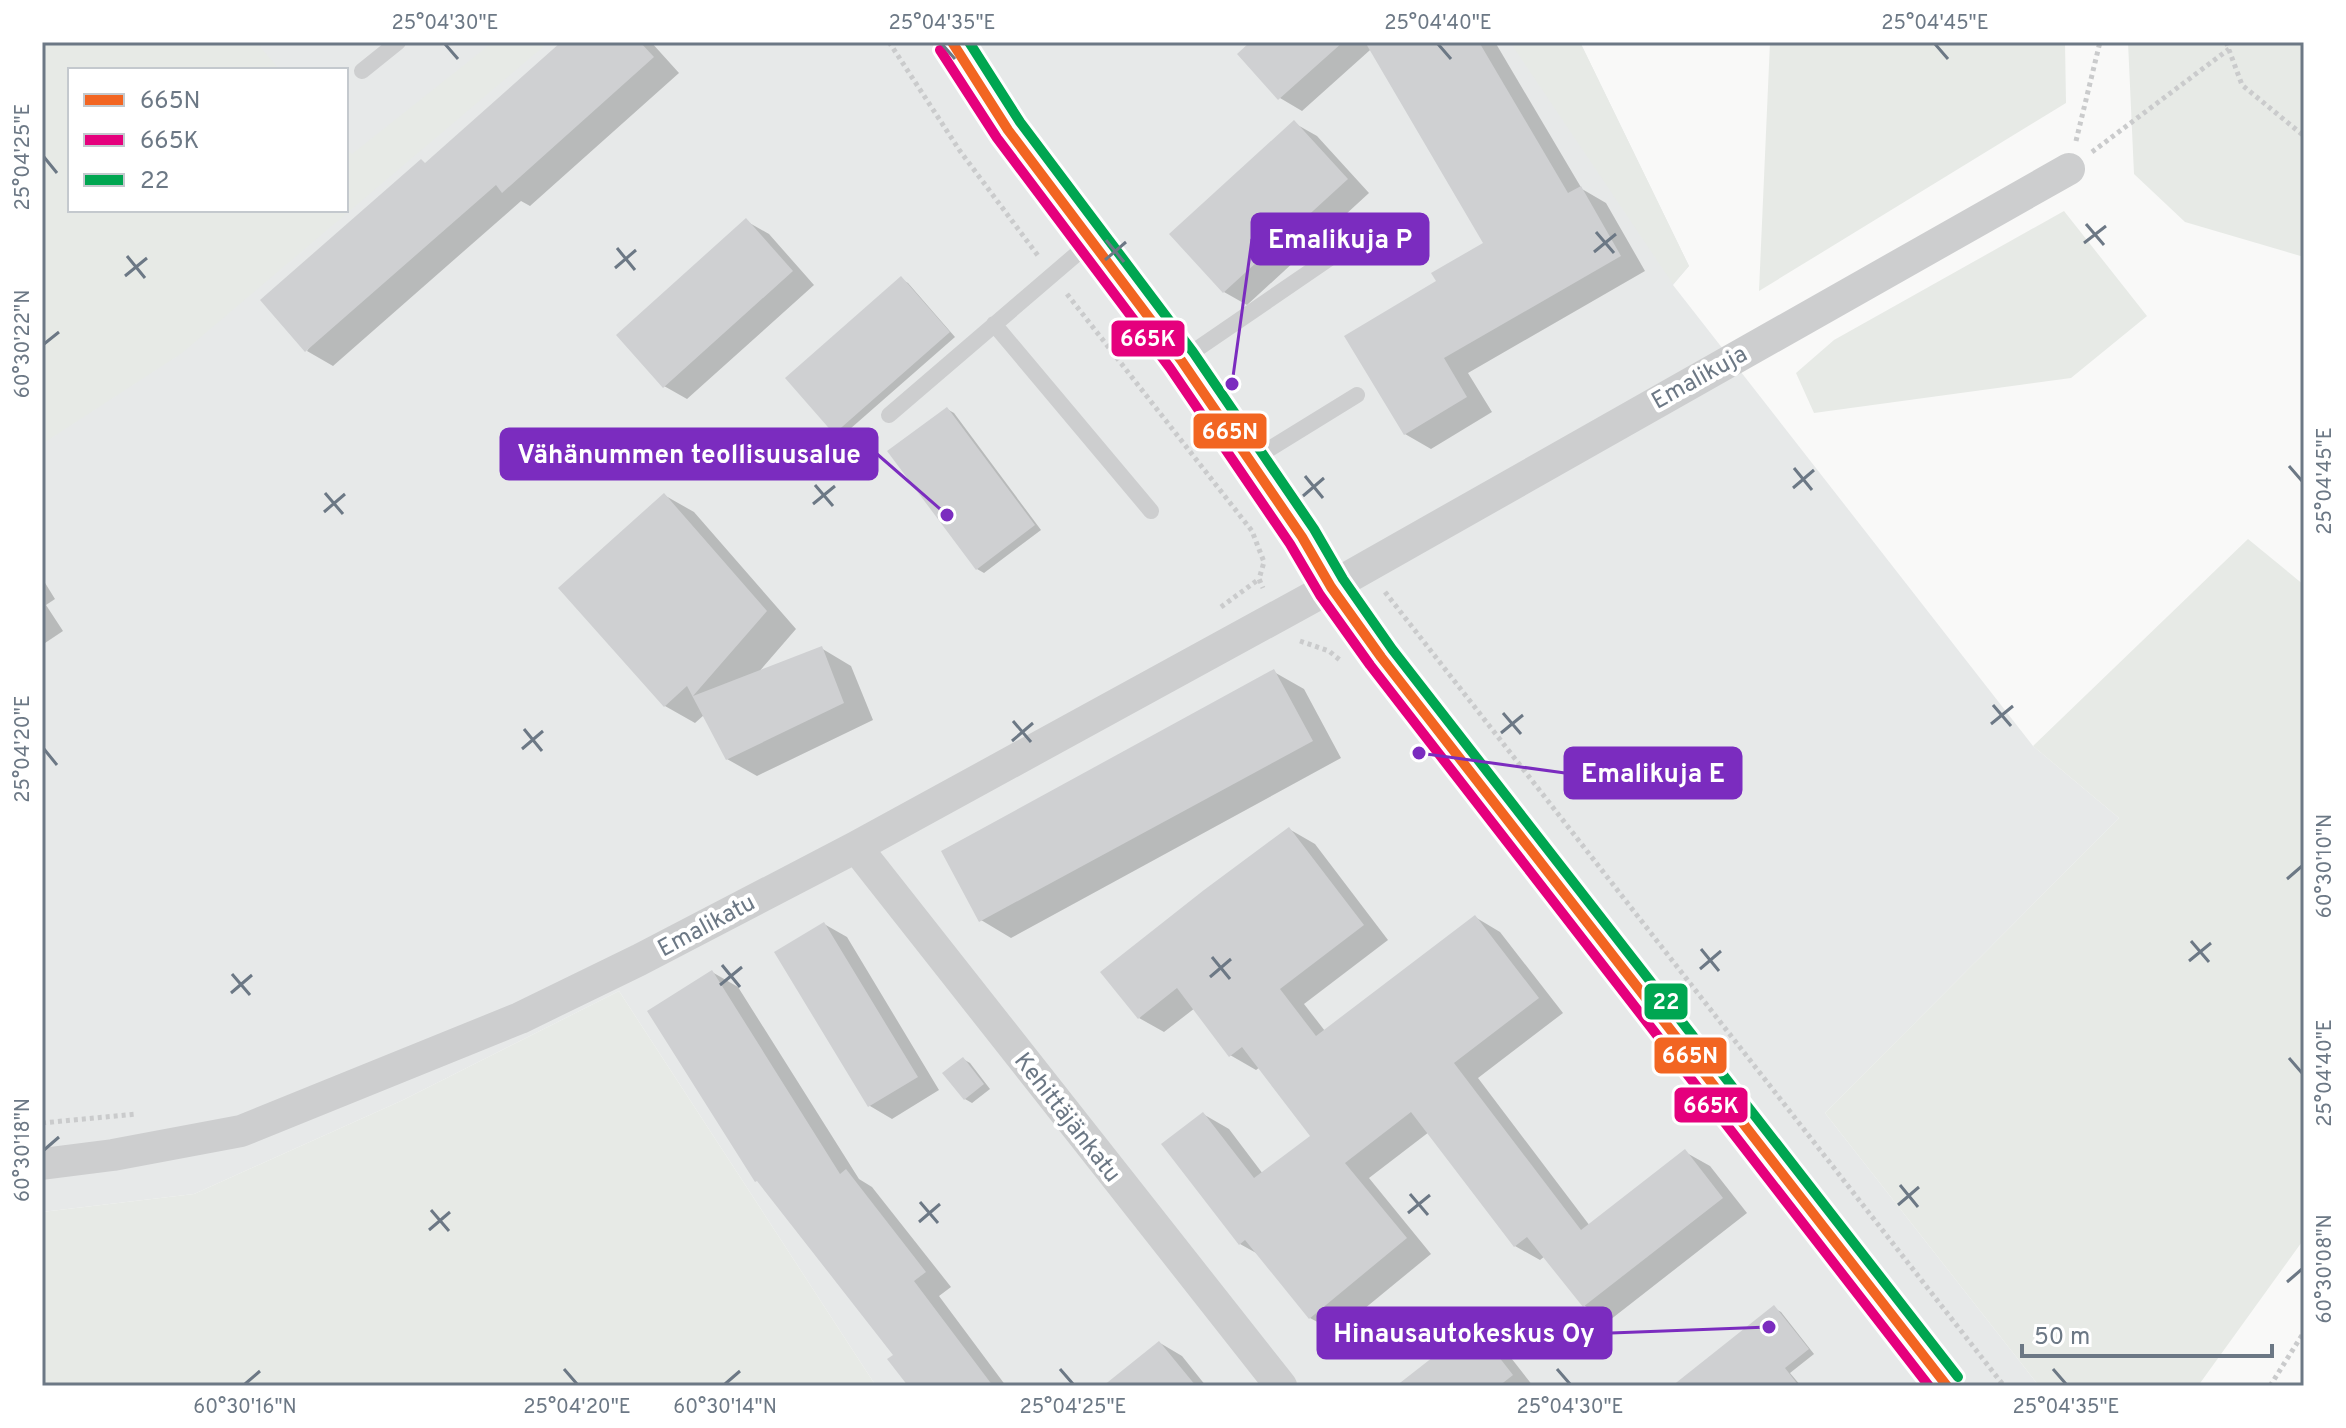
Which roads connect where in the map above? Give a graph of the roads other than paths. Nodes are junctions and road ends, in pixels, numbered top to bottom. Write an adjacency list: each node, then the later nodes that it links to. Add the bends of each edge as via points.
1 (398, 42): 3 (lane)
2 (952, 42): 6 (street, via 1008,130)
3 (362, 71)
4 (2069, 169): 13 (street, Emalikuja)
5 (1384, 221): 8 (lane)
6 (1093, 240): 7 (lane); 8 (street)
7 (994, 324): 10 (lane); 12 (lane)
8 (1181, 360): 11 (street)
9 (1357, 395): 11 (lane)
10 (889, 415)
11 (1250, 461): 13 (street)
12 (1151, 511)
13 (1331, 587): 14 (street, Emalikatu); 17 (street)
14 (856, 847): 15 (street, Emalikatu, via 520,1018 299,1109 241,1131); 16 (street, Kehittäjänkatu)
15 (43, 1163)
16 (1281, 1386)
17 (1947, 1386)

